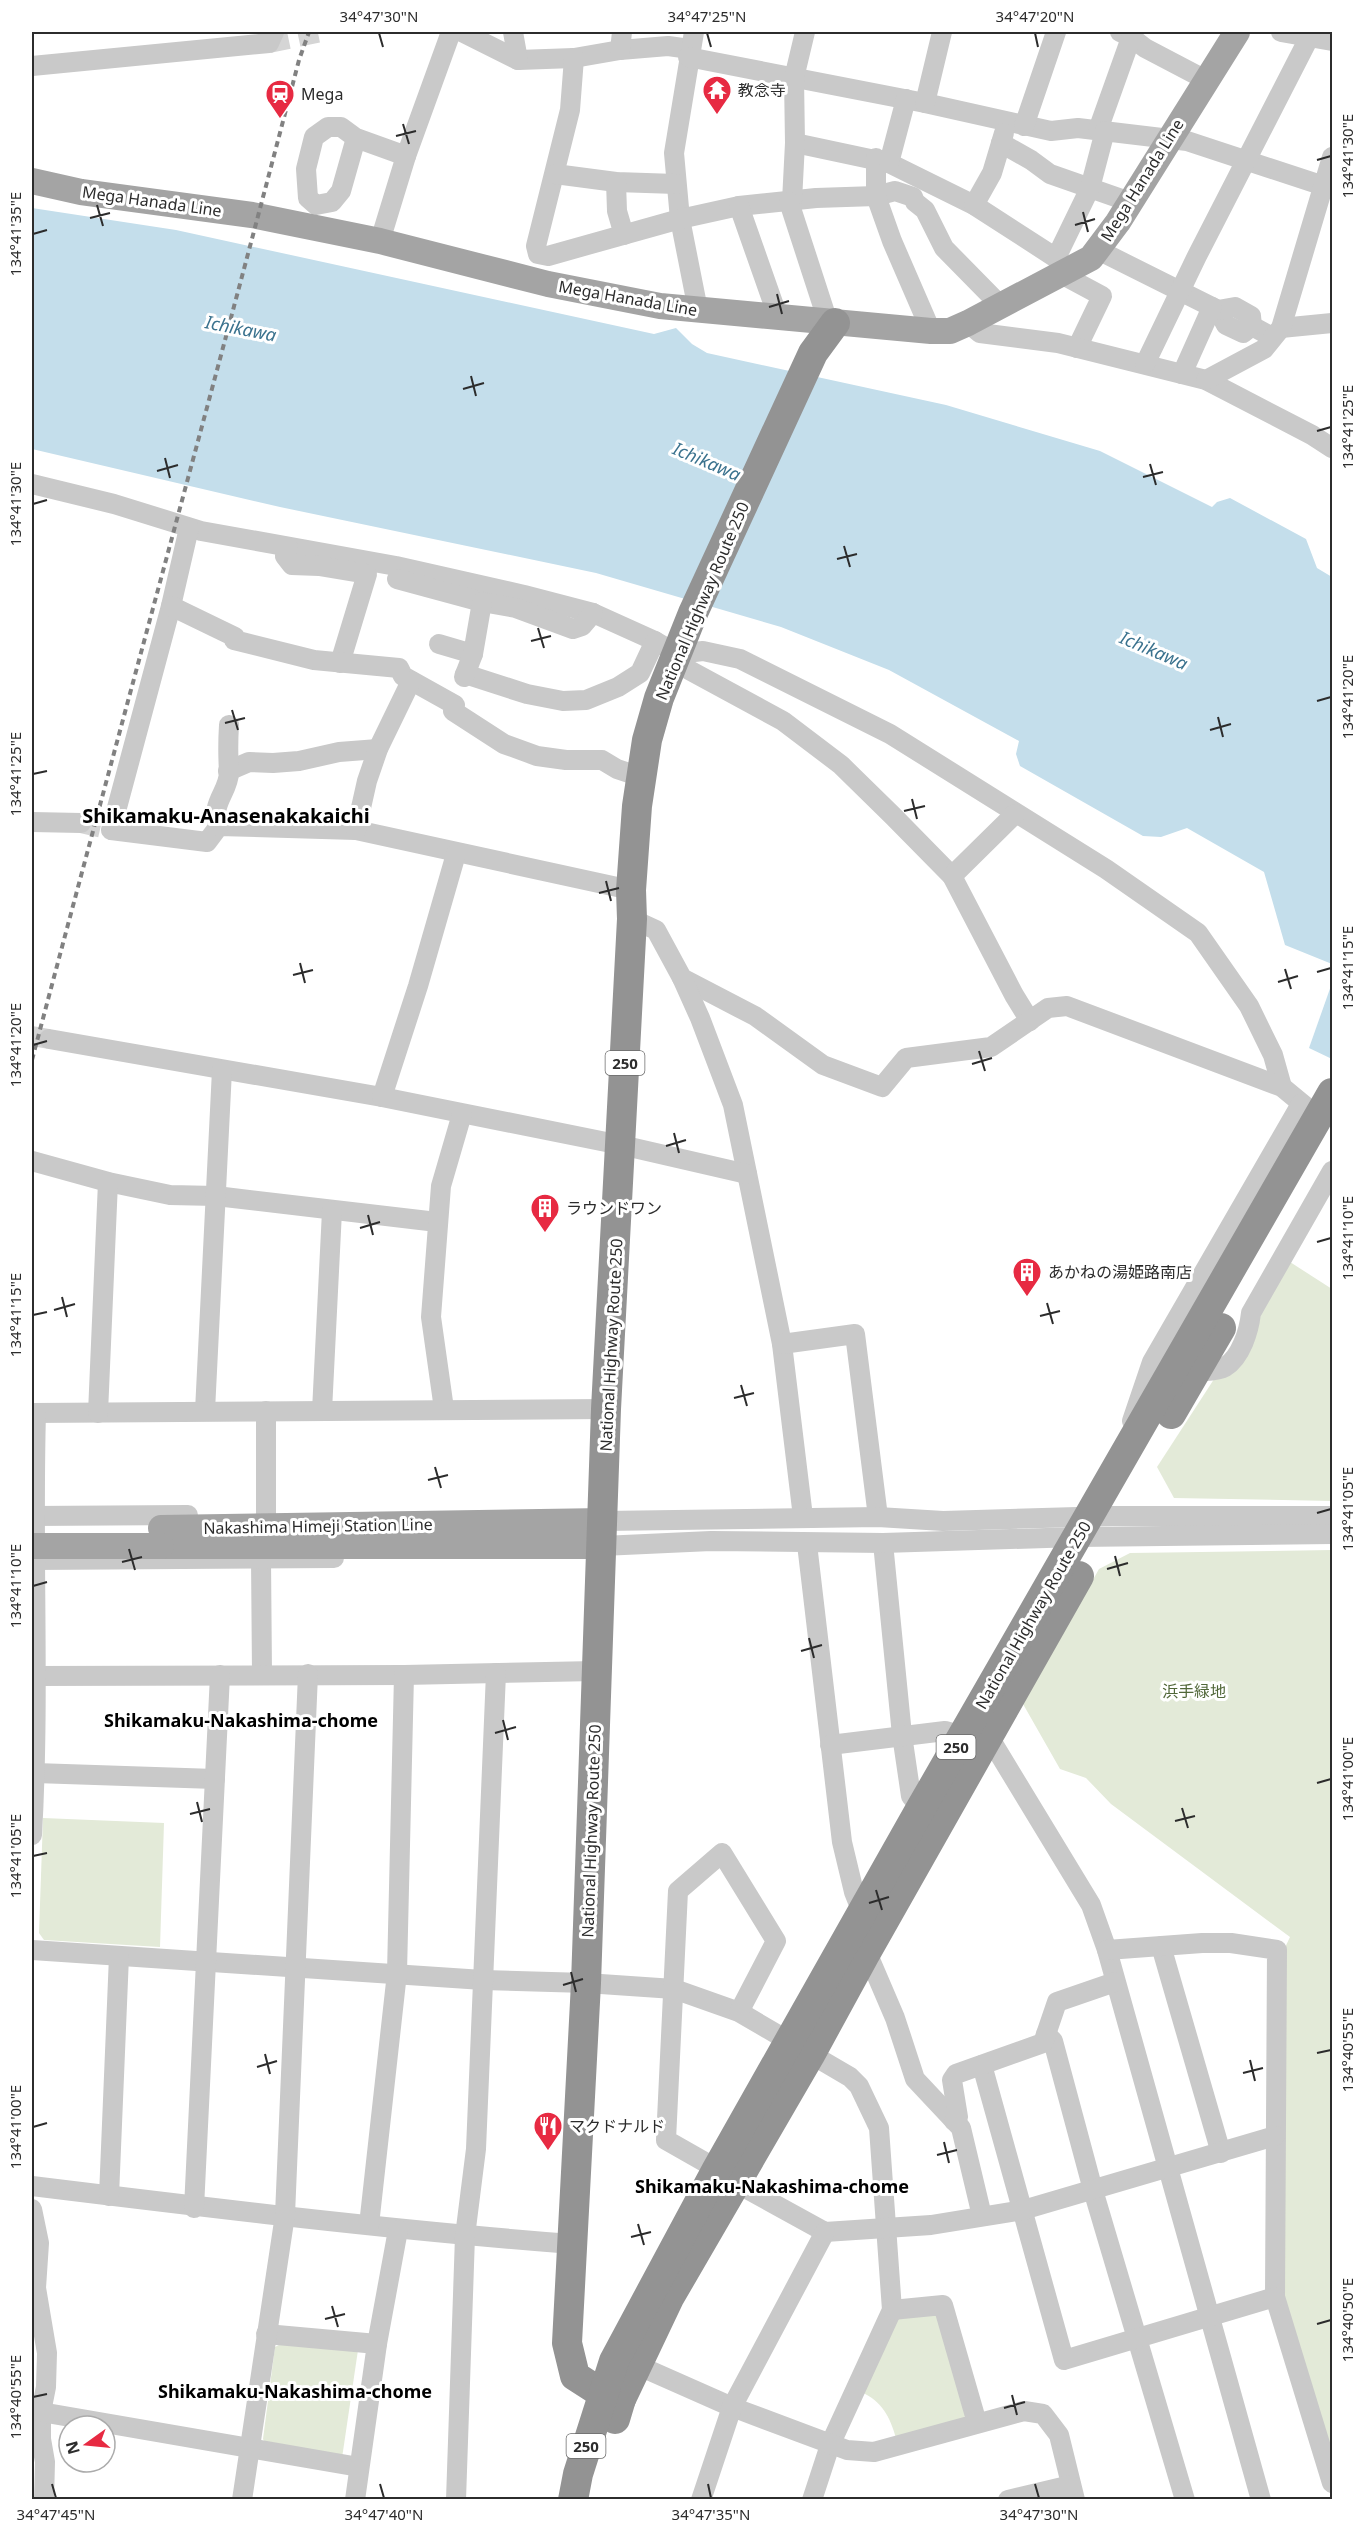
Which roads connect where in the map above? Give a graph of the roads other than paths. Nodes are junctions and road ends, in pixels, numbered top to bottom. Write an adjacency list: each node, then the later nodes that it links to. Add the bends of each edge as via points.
1 (274, 32): 17 (street, via 269,44)
2 (451, 32): 28 (street)
3 (462, 32): 16 (street)
4 (513, 32): 16 (street)
5 (805, 32): 18 (street)
6 (942, 32): 21 (street)
7 (1056, 32): 22 (street)
8 (1237, 32): 19 (main road, Mega Hanada Line)
9 (1281, 32): 11 (street)
10 (1128, 33): 19 (street, via 1145,48); 23 (street)
11 (1311, 34): 12 (street); 31 (street)
12 (1332, 40)
13 (621, 41): 14 (street); 15 (street)
14 (690, 46): 18 (street); 36 (street, via 674,153)
15 (574, 58): 16 (street); 32 (street, via 570,110)
16 (518, 60)
17 (32, 66)
18 (794, 78): 20 (street); 26 (street)
19 (1206, 80): 25 (main road, Mega Hanada Line)
20 (906, 99): 21 (street); 30 (street)
21 (925, 103): 22 (street)
22 (1016, 124): 23 (street, via 1051,131); 27 (street)
23 (1102, 130): 25 (street); 38 (street)
24 (356, 138): 28 (street)
25 (1168, 138): 31 (street); 42 (main road, Mega Hanada Line)
26 (795, 142): 30 (street); 40 (street)
27 (1001, 143): 38 (street, via 1050,174); 43 (street, via 992,173)
28 (406, 156): 47 (street)
29 (1332, 157): 37 (street)
30 (883, 160): 34 (street); 39 (street)
31 (1246, 161): 37 (street); 50 (street)
32 (555, 174): 35 (street); 46 (street, via 536,246 538,254 548,256)
33 (32, 181): 47 (main road, Mega Hanada Line, via 81,192 252,215)
34 (927, 182): 41 (street); 43 (street)
35 (616, 183): 36 (street); 46 (street, via 617,211)
36 (676, 184): 45 (street)
37 (1324, 186): 59 (street)
38 (1090, 188): 42 (street); 49 (street)
39 (876, 196): 40 (street); 41 (street, via 895,191 913,197); 58 (street, via 891,241)
40 (790, 202): 44 (street); 55 (street)
41 (915, 202): 51 (street, via 925,210 944,248)
42 (1130, 202): 48 (main road, Mega Hanada Line)
43 (974, 205): 49 (street)
44 (739, 206): 45 (street); 54 (street)
45 (680, 219): 46 (street); 53 (street)
46 (624, 235)
47 (380, 241): 53 (main road, Mega Hanada Line, via 548,284)
48 (1098, 250): 49 (main road, Mega Hanada Line, via 1091,258); 50 (street)
49 (1062, 268): 51 (main road, Mega Hanada Line); 60 (street, via 1102,296)
50 (1180, 291): 52 (street); 61 (street)
51 (1000, 306): 57 (main road, Mega Hanada Line)
52 (1215, 309): 59 (street, via 1235,307 1251,316 1252,327); 62 (street)
53 (698, 310): 54 (main road, Mega Hanada Line)
54 (778, 317): 55 (main road, Mega Hanada Line)
55 (831, 322): 58 (main road, Mega Hanada Line); 73 (highway, National Highway Route 250 / 250, via 693,613)
56 (1332, 323): 59 (street)
57 (968, 324): 58 (main road, Mega Hanada Line, via 950,331); 60 (street, via 980,333)
58 (931, 331)
59 (1276, 333): 63 (street, via 1264,349)
60 (1077, 348): 61 (street)
61 (1145, 364): 62 (street)
62 (1182, 374): 63 (street)
63 (1206, 380): 64 (street)
64 (1332, 448)
65 (32, 484): 66 (street)
66 (189, 528): 67 (street); 70 (street)
67 (288, 547): 68 (street, via 285,556 292,565); 71 (street, via 396,566)
68 (367, 574): 69 (street); 75 (street)
69 (482, 602): 71 (street, via 573,629 582,626); 74 (street)
70 (171, 606): 75 (street, via 235,636 234,640); 84 (street, via 111,830 207,842)
71 (593, 613): 73 (street)
72 (439, 644): 74 (street)
73 (666, 648): 74 (street, via 640,673 618,687 586,700 563,702 464,676); 80 (highway, National Highway Route 250 / 250); 81 (street, via 740,659 890,734); 87 (street, via 689,670 783,721 841,765)
74 (473, 654)
75 (340, 663): 76 (street, via 399,668)
76 (411, 681): 78 (street); 80 (street, via 455,705 453,711 504,744 537,756 602,760)
77 (230, 725): 79 (street)
78 (378, 749): 79 (street, via 291,762 249,762); 85 (street)
79 (228, 771): 84 (street, via 215,817)
80 (642, 777): 88 (highway, National Highway Route 250 / 250)
81 (1015, 814): 87 (street); 93 (street, via 1106,869 1198,933 1249,1006 1273,1055)
82 (32, 822): 83 (street)
83 (81, 823)
84 (219, 826): 85 (street)
85 (356, 830): 86 (street)
86 (456, 854): 88 (street); 94 (street)
87 (952, 876): 90 (street)
88 (631, 905): 89 (street, via 656,930); 97 (highway, National Highway Route 250 / 250)
89 (682, 978): 90 (street, via 754,1016 823,1065 882,1087 906,1058 991,1047); 100 (street, via 733,1105)
90 (1030, 1021): 93 (street, via 1048,1008 1067,1006)
91 (49, 1039): 92 (street)
92 (222, 1070): 94 (street); 102 (street)
93 (1282, 1087): 95 (street)
94 (381, 1097): 96 (street)
95 (1319, 1107): 106 (highway, National Highway Route 250 / 250); 119 (highway, National Highway Route 250 / 250, via 1128,1450)
96 (462, 1114): 97 (street); 104 (street, via 441,1186)
97 (621, 1145): 100 (street); 108 (highway, National Highway Route 250 / 250)
98 (32, 1161): 101 (street)
99 (1332, 1171): 106 (street, via 1251,1313 1249,1329 1238,1352 1224,1368)
100 (747, 1174): 105 (street)
101 (108, 1182): 102 (street, via 170,1195); 113 (street)
102 (216, 1196): 103 (street); 109 (street)
103 (332, 1211): 104 (street); 111 (street)
104 (437, 1222): 107 (street, via 431,1317)
105 (782, 1344): 115 (street, via 855,1334); 117 (street)
106 (1197, 1372): 119 (highway, National Highway Route 250 / 250)
107 (444, 1409): 108 (street); 111 (street)
108 (606, 1409): 120 (highway, National Highway Route 250 / 250)
109 (206, 1411): 110 (street); 113 (street)
110 (266, 1411): 111 (street); 114 (street)
111 (322, 1411)
112 (34, 1413): 113 (street); 118 (street)
113 (98, 1413)
114 (266, 1515): 118 (street); 122 (street, via 374,1513)
115 (878, 1516): 117 (street); 119 (street)
116 (1332, 1516): 119 (street)
117 (803, 1517): 120 (street)
118 (32, 1521): 123 (main road, Nakashima Himeji Station Line); 126 (street)
119 (1095, 1527): 121 (street); 124 (street); 136 (highway, National Highway Route 250 / 250)
120 (603, 1533): 122 (main road, Nakashima Himeji Station Line); 125 (street); 128 (highway, National Highway Route 250 / 250)
121 (1332, 1534)
122 (430, 1536): 123 (main road, Nakashima Himeji Station Line); 127 (street, via 382,1558)
123 (161, 1537): 126 (main road, Nakashima Himeji Station Line, bridge)
124 (883, 1543): 125 (street); 135 (street)
125 (807, 1544): 137 (street)
126 (32, 1555): 127 (street); 134 (street)
127 (261, 1559): 130 (street)
128 (596, 1671): 129 (street); 153 (highway, National Highway Route 250 / 250)
129 (496, 1673): 133 (street); 151 (street)
130 (262, 1674): 131 (street); 132 (street)
131 (308, 1674): 133 (street); 149 (street)
132 (220, 1675): 134 (street); 139 (street)
133 (404, 1675): 150 (street)
134 (34, 1676): 138 (street)
135 (902, 1735): 136 (street, via 945,1731); 137 (street); 140 (street, via 911,1796)
136 (976, 1737): 140 (highway, National Highway Route 250 / 250); 145 (street, via 1091,1905); 147 (highway, National Highway Route 250 / 250)
137 (830, 1745): 142 (street, via 842,1842)
138 (35, 1773): 139 (street); 141 (street)
139 (215, 1779): 148 (street)
140 (921, 1808): 142 (highway, National Highway Route 250 / 250)
141 (32, 1835)
142 (862, 1912): 157 (highway, National Highway Route 250 / 250)
143 (1161, 1946): 145 (street); 160 (street, via 1231,1943 1277,1950); 161 (street)
144 (32, 1950): 146 (street)
145 (1107, 1950): 152 (street)
146 (119, 1956): 148 (street); 166 (street)
147 (864, 1956): 157 (highway, National Highway Route 250 / 250); 159 (street, via 871,1962 895,2018 915,2079)
148 (206, 1962): 149 (street); 167 (street)
149 (295, 1967): 150 (street); 170 (street)
150 (397, 1973): 151 (street); 172 (street)
151 (483, 1980): 153 (street); 176 (street, via 476,2149)
152 (1115, 1982): 156 (street, via 1057,2002); 162 (street)
153 (586, 1983): 154 (street); 177 (highway, National Highway Route 250 / 250)
154 (674, 1989): 155 (street); 155 (street, via 678,1891 722,1853 776,1941); 163 (street, via 666,2140)
155 (739, 2012): 157 (street)
156 (1046, 2034): 158 (street, via 1043,2043); 165 (street, via 1053,2042)
157 (800, 2049): 163 (highway, National Highway Route 250 / 250); 173 (street, via 859,2086 879,2128)
158 (982, 2066): 159 (street, via 956,2074 952,2080 958,2117); 169 (street)
159 (954, 2121): 171 (street, via 962,2128)
160 (1275, 2136): 161 (street); 178 (street)
161 (1221, 2153): 162 (street)
162 (1167, 2169): 165 (street); 180 (street)
163 (727, 2176): 175 (street); 184 (highway, National Highway Route 250 / 250); 185 (highway, National Highway Route 250 / 250, via 614,2361)
164 (32, 2186): 166 (street)
165 (1093, 2190): 169 (street); 182 (street)
166 (109, 2196): 167 (street)
167 (194, 2208): 170 (street)
168 (32, 2209): 187 (street, via 39,2243 36,2288 47,2353)
169 (1023, 2210): 171 (street); 182 (street, via 1064,2360)
170 (285, 2215): 172 (street); 181 (street)
171 (982, 2216): 173 (street)
172 (369, 2225): 174 (street)
173 (886, 2228): 175 (street); 179 (street)
174 (398, 2230): 176 (street); 183 (street)
175 (825, 2232): 186 (street)
176 (465, 2236): 177 (street); 197 (street)
177 (572, 2244): 185 (highway, National Highway Route 250 / 250, via 567,2343 575,2376)
178 (1275, 2298): 180 (street); 192 (street)
179 (892, 2310): 188 (street, via 944,2305); 189 (street)
180 (1208, 2318): 182 (street); 204 (street)
181 (266, 2334): 183 (street); 190 (street)
182 (1136, 2339): 203 (street)
183 (377, 2344): 191 (street)
184 (637, 2365): 185 (highway, National Highway Route 250 / 250); 186 (street)
185 (612, 2397): 198 (highway, National Highway Route 250 / 250, via 578,2474); 199 (highway, National Highway Route 250 / 250)
186 (732, 2407): 189 (street); 200 (street)
187 (41, 2412): 190 (street); 194 (street)
188 (977, 2423): 189 (street, via 874,2451); 193 (street, via 1024,2411 1043,2414 1059,2435)
189 (830, 2445): 201 (street)
190 (249, 2448): 191 (street); 195 (street)
191 (359, 2467): 196 (street)
192 (1332, 2483)
193 (1073, 2492): 202 (street)
194 (44, 2499)
195 (242, 2499)
196 (355, 2499)
197 (456, 2499)
198 (573, 2499)
199 (593, 2499)
200 (701, 2499)
201 (812, 2499)
202 (1008, 2499)
203 (1185, 2499)
204 (1261, 2499)

